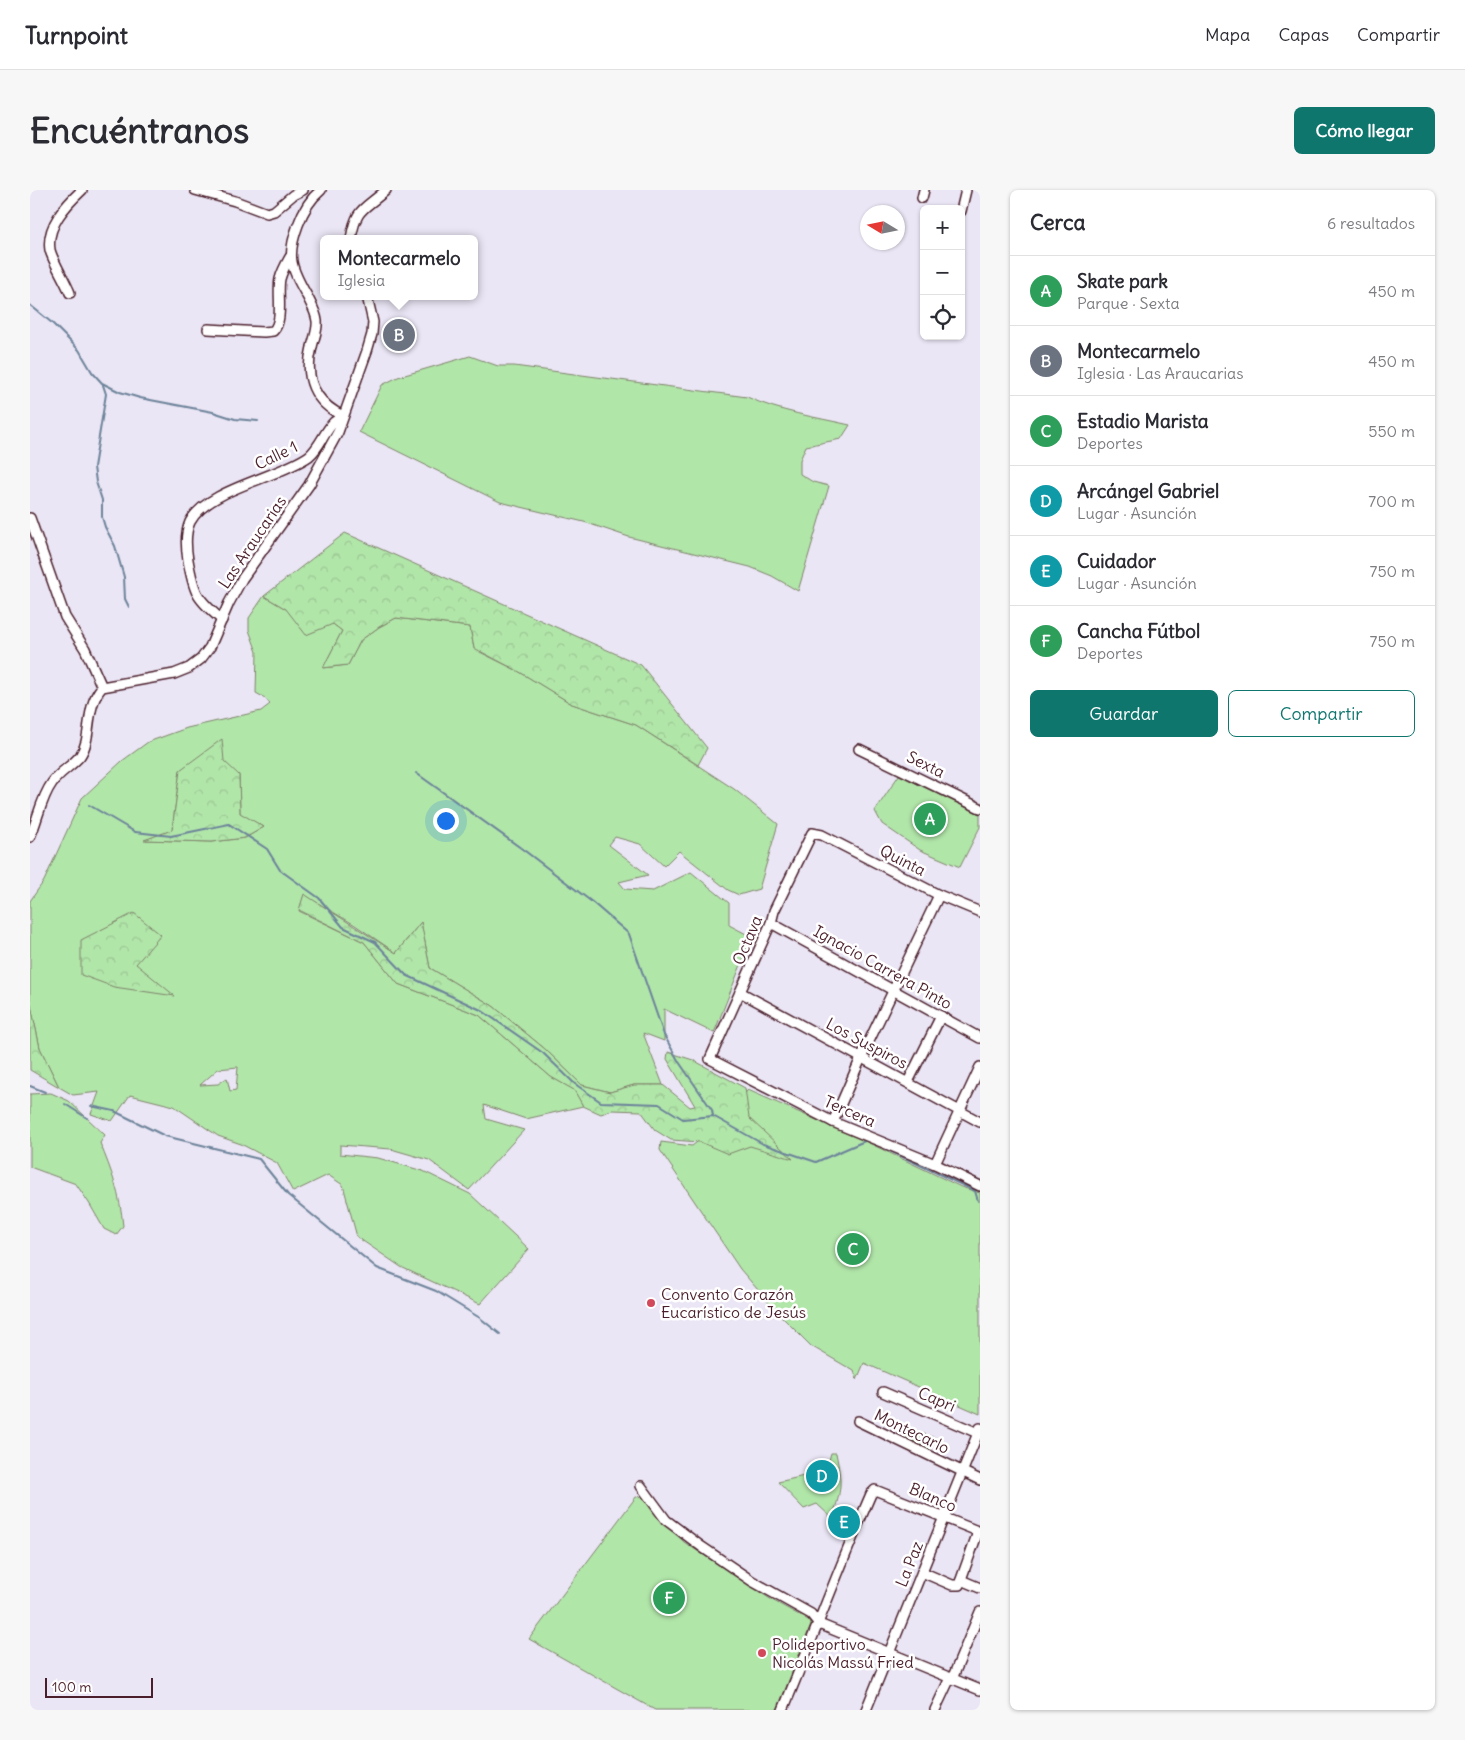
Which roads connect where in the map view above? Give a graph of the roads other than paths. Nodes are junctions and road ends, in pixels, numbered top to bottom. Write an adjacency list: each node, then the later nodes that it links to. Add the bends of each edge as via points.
1 (82, 190): 10 (street, via 66,205 50,237 50,251)
2 (195, 190): 3 (street, via 267,213)
3 (303, 190)
4 (321, 190): 9 (street, via 306,206 292,242)
5 (386, 190): 8 (street, via 362,208)
6 (966, 190): 7 (street)
7 (962, 205)
8 (352, 235)
9 (290, 257): 12 (street, via 280,279 278,324 273,331); 13 (street, via 317,319 309,364 314,390 330,410)
10 (70, 292)
11 (368, 300): 13 (street, Las Araucarias, via 372,334)
12 (208, 329)
13 (343, 416): 15 (street, Las Araucarias, via 331,447 309,485 242,579); 15 (street, Calle 1, via 334,422 310,455 223,494 191,521 187,532 187,552 193,588 205,606)
14 (30, 518): 16 (street, via 65,617 85,649)
15 (222, 620): 16 (street, Las Araucarias, via 210,647 189,668 174,674)
16 (102, 686): 20 (street, via 93,702 80,756 51,784)
17 (859, 749): 18 (street, Sexta)
18 (980, 808)
19 (812, 833): 21 (street, Quinta); 23 (street, Octava)
20 (30, 837)
21 (939, 895): 22 (street, Quinta); 25 (street)
22 (980, 912)
23 (771, 923): 24 (street, Octava); 25 (street, Ignacio Carrera Pinto)
24 (740, 992): 28 (street, Octava); 29 (street, Los Suspiros)
25 (894, 992): 26 (street, Ignacio Carrera Pinto); 29 (street)
26 (941, 1016): 27 (street, Ignacio Carrera Pinto); 31 (street)
27 (980, 1038)
28 (710, 1058): 33 (street, Tercera)
29 (861, 1058): 31 (street, Los Suspiros); 33 (street)
30 (980, 1067): 32 (street)
31 (908, 1082): 32 (street, Los Suspiros)
32 (960, 1109): 34 (street, Los Suspiros); 35 (street)
33 (833, 1122): 35 (street, Tercera)
34 (980, 1122)
35 (935, 1164): 36 (street, Tercera)
36 (980, 1186)
37 (883, 1392): 39 (street, Capri)
38 (858, 1421): 40 (street, Montecarlo)
39 (979, 1432): 40 (street, La Paz)
40 (962, 1472): 41 (street, Montecarlo); 43 (street, La Paz)
41 (980, 1480)
42 (642, 1486): 49 (street, via 666,1520 752,1581 811,1614)
43 (945, 1517): 44 (street, Blanco); 45 (street, La Paz); 49 (street, Blanco, via 875,1490 848,1546)
44 (979, 1532): 46 (street)
45 (922, 1572): 46 (street); 50 (street, La Paz)
46 (959, 1583): 47 (street)
47 (980, 1588)
48 (980, 1612): 51 (street)
49 (819, 1624): 50 (street); 53 (street)
50 (890, 1653): 51 (street); 54 (street, La Paz)
51 (951, 1679): 52 (street); 55 (street)
52 (980, 1690)
53 (783, 1710)
54 (866, 1710)
55 (936, 1710)

